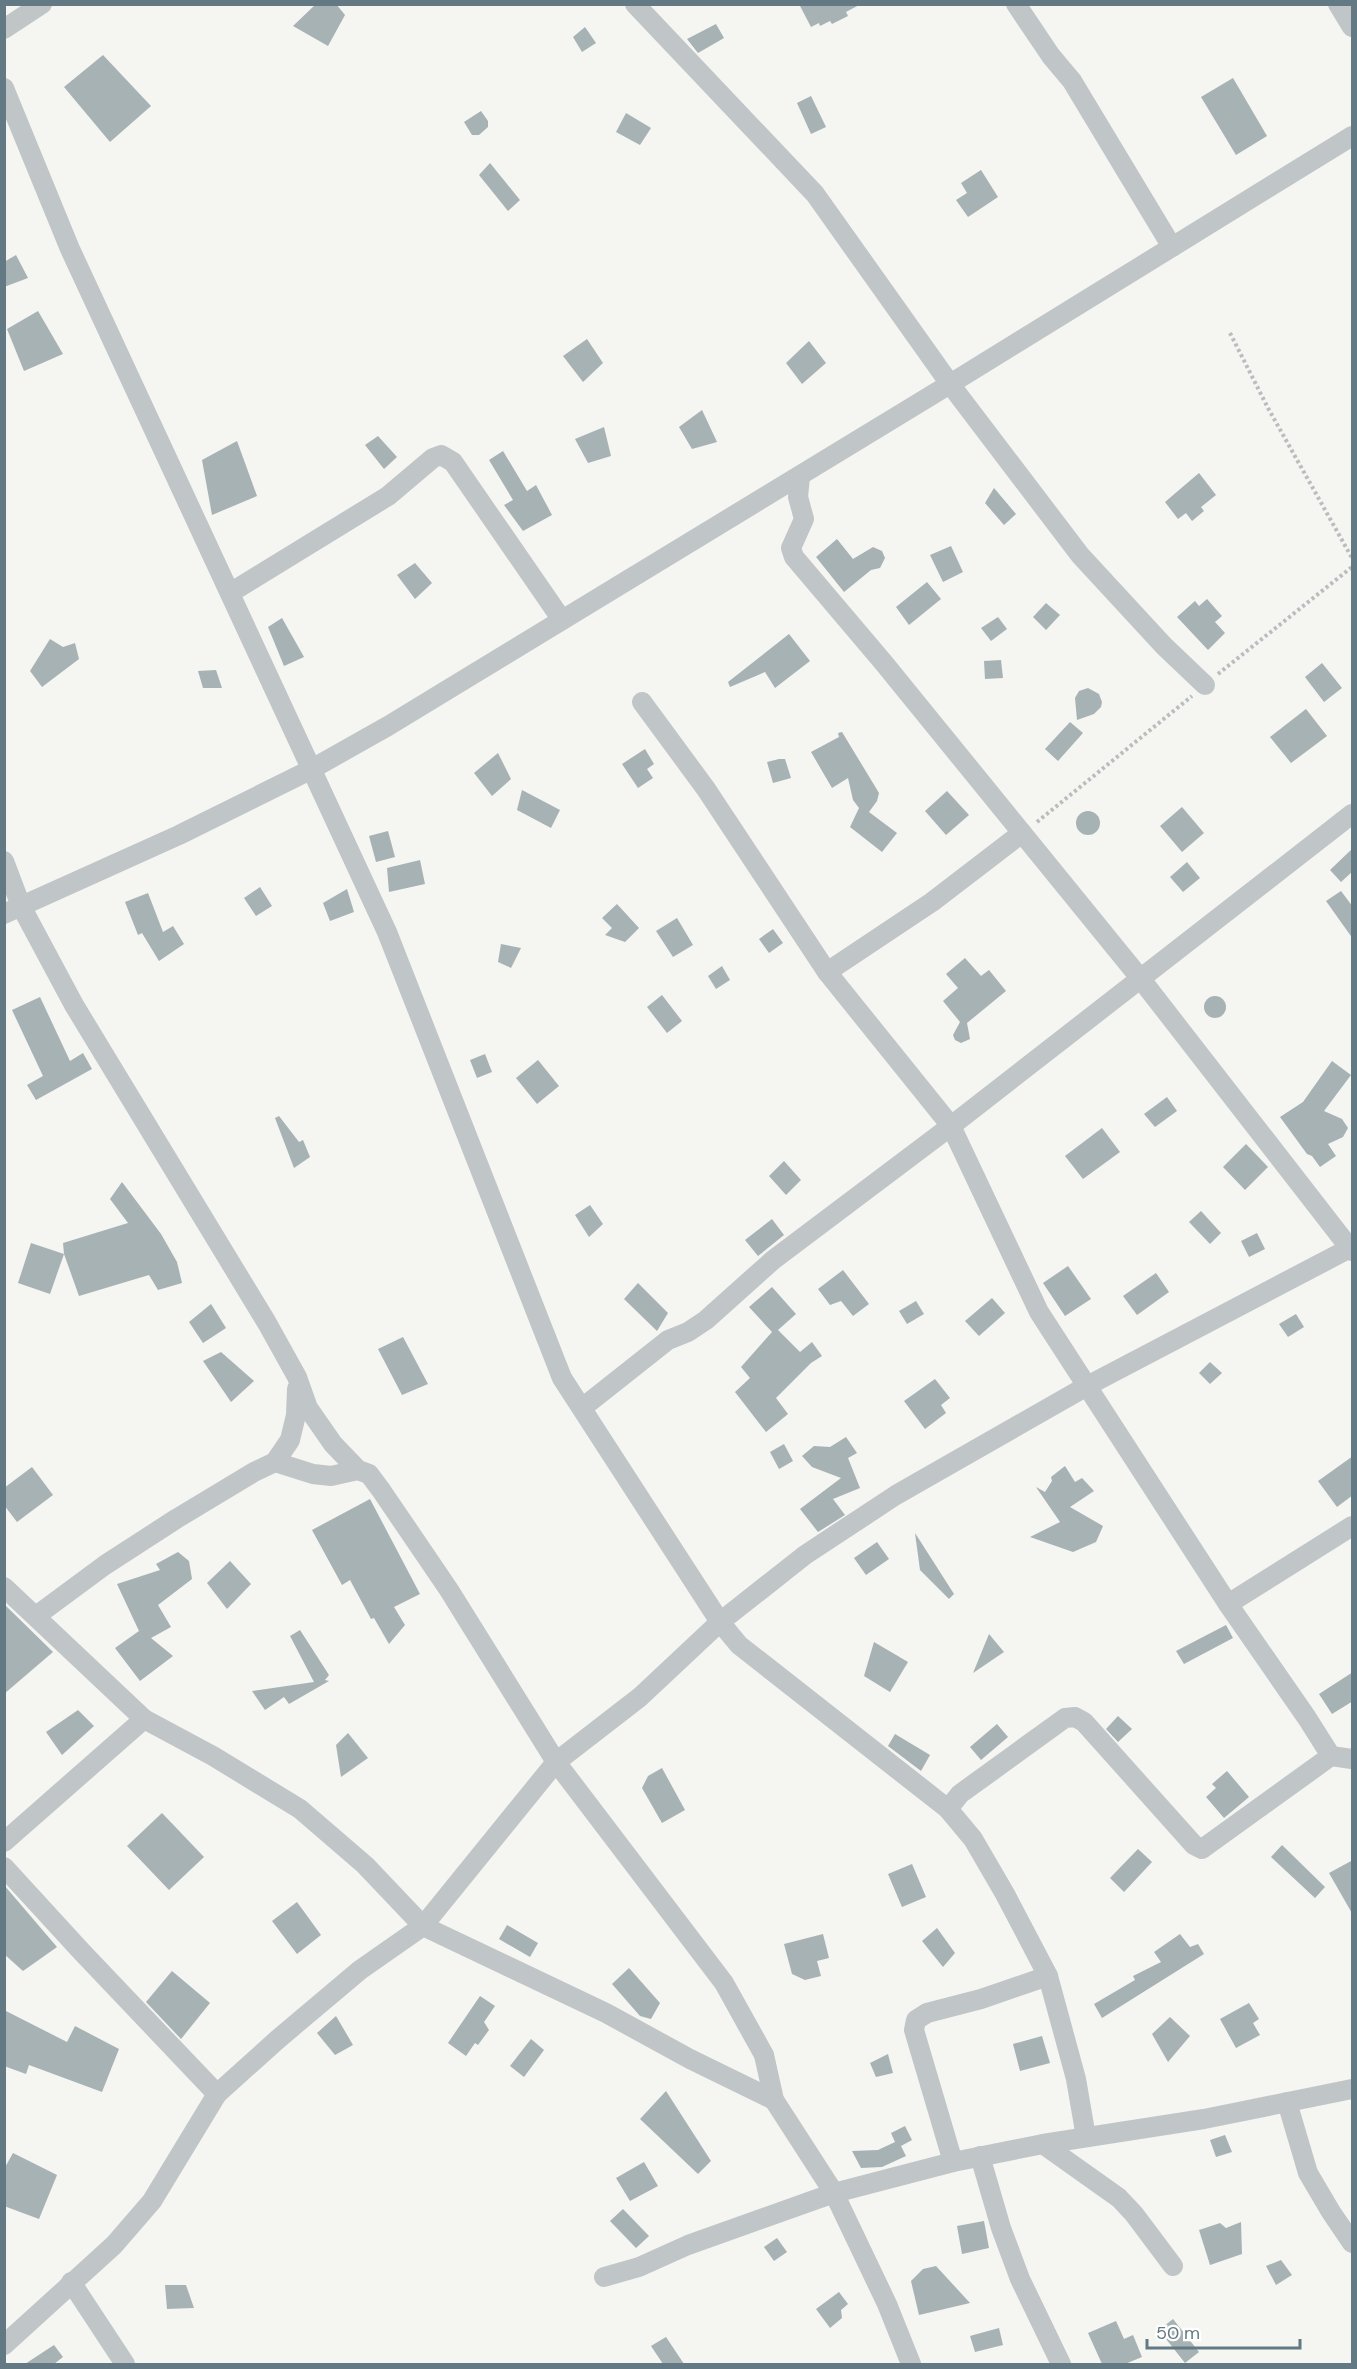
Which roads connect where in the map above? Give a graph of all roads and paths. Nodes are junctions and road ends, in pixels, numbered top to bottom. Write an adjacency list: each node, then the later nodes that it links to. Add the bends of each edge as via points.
1 (42, 4): 6 (street)
2 (1016, 4): 9 (street, via 1072,81)
3 (1338, 4): 5 (street)
4 (640, 5): 11 (street, via 814,194)
5 (1353, 27)
6 (4, 29)
7 (4, 88): 15 (street, via 70,249)
8 (1353, 136): 9 (street)
9 (1172, 248): 11 (street)
10 (1230, 333): 13 (path)
11 (951, 384): 12 (street); 17 (street, via 1080,555)
12 (800, 476): 16 (street); 21 (street, via 798,497 804,519 791,548 794,557)
13 (1353, 558)
14 (1353, 567): 17 (path)
15 (230, 593): 16 (street, via 361,514 441,455 453,462); 19 (street)
16 (562, 620): 19 (street)
17 (1205, 685): 21 (path)
18 (642, 702): 24 (street, via 706,789)
19 (310, 770): 23 (street); 30 (street, via 387,932 562,1378)
20 (1353, 814): 25 (street)
21 (1022, 833): 24 (street, via 932,902); 25 (street)
22 (4, 861): 23 (street)
23 (13, 910): 28 (street)
24 (827, 972): 26 (street)
25 (1140, 978): 26 (street); 27 (street)
26 (951, 1126): 29 (street, via 1039,1312); 30 (street, via 773,1260 706,1320 668,1340)
27 (1352, 1249): 29 (street)
28 (297, 1377): 31 (street, via 296,1415 290,1440); 32 (street, via 308,1408 333,1444)
29 (1087, 1386): 35 (street); 37 (street, via 896,1495 805,1555)
30 (582, 1408): 37 (street)
31 (275, 1462): 32 (street, via 331,1476); 36 (street, via 105,1565)
32 (358, 1470): 41 (street, via 369,1474 449,1590)
33 (1353, 1526): 35 (street)
34 (4, 1587): 36 (street)
35 (1228, 1604): 39 (street)
36 (36, 1617): 38 (street)
37 (720, 1622): 41 (street, via 640,1697); 42 (street, via 739,1645)
38 (144, 1719): 43 (street); 45 (street, via 300,1809 365,1865)
39 (1331, 1756): 40 (street); 42 (street, via 1202,1849 1194,1845 1084,1722 1075,1717 1065,1718 960,1794)
40 (1353, 1759)
41 (556, 1762): 45 (street); 49 (street, via 724,1983 764,2055)
42 (948, 1809): 46 (street, via 973,1839)
43 (4, 1842)
44 (4, 1867): 48 (street)
45 (423, 1926): 48 (street, via 360,1970); 49 (street, via 606,2013)
46 (1048, 1976): 51 (street, via 1076,2079); 54 (street, via 927,2013 916,2020 914,2030)
47 (1353, 2089): 50 (street)
48 (217, 2094): 59 (street, via 152,2201 114,2245)
49 (774, 2100): 55 (street)
50 (1287, 2102): 51 (street); 56 (street, via 1308,2173)
51 (1086, 2137): 52 (street)
52 (1043, 2144): 53 (street); 57 (street, via 1119,2198)
53 (980, 2156): 54 (street); 63 (street, via 1000,2228)
54 (953, 2162): 55 (street)
55 (834, 2193): 58 (street); 62 (street)
56 (1353, 2243)
57 (1173, 2266)
58 (604, 2277)
59 (71, 2282): 60 (street); 61 (street)
60 (4, 2345)
61 (125, 2364)
62 (911, 2364)
63 (1061, 2364)

